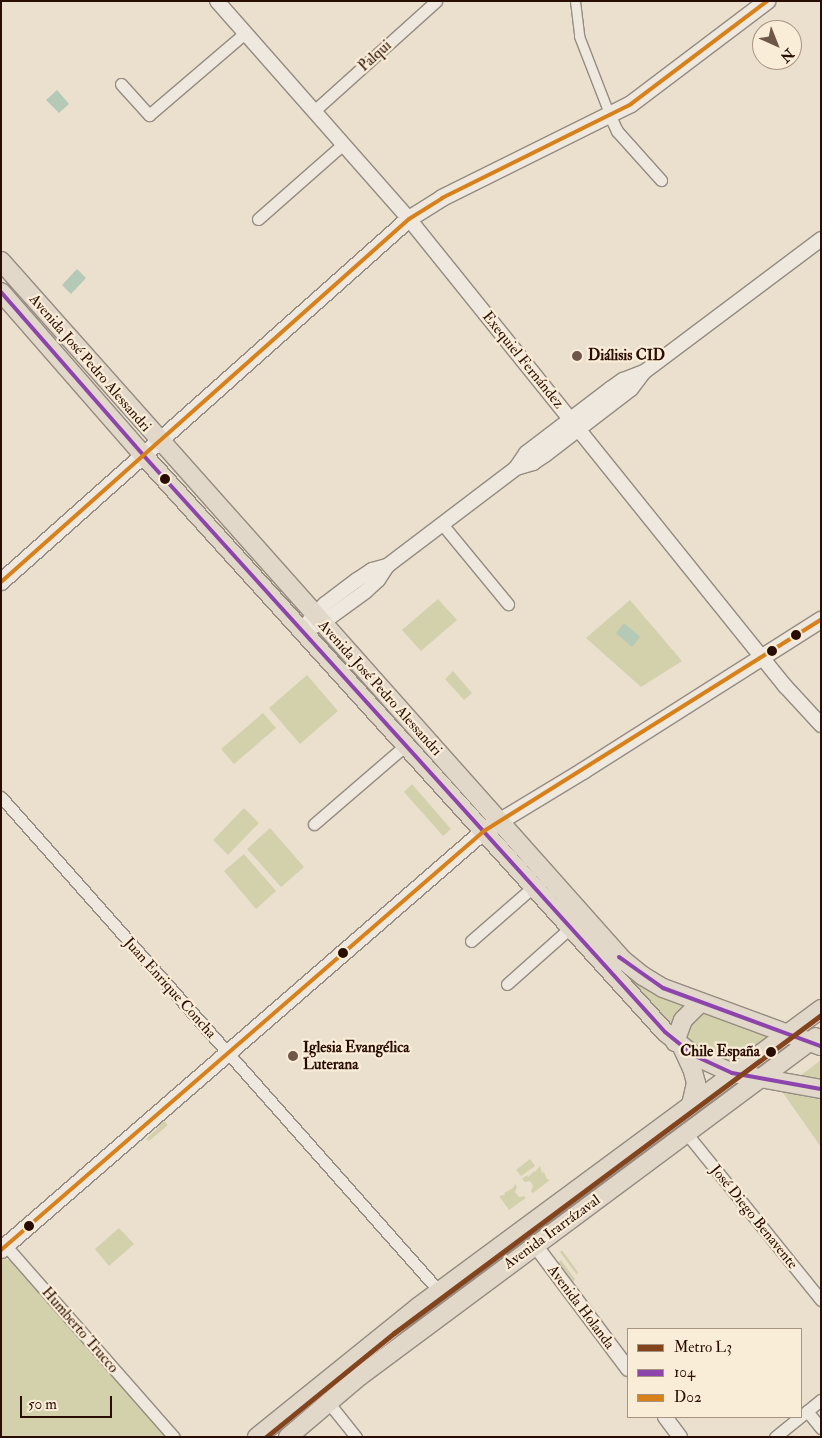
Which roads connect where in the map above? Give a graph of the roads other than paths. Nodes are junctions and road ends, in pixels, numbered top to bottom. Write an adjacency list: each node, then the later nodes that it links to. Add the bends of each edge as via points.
1 (217, 1): 5 (street, Exequiel Fernández)
2 (436, 1): 7 (street, Palqui)
3 (575, 1): 8 (street, via 579,36)
4 (768, 1): 8 (main road, via 646,94)
5 (245, 33): 6 (street, via 149,116); 7 (street, Exequiel Fernández)
6 (121, 84)
7 (314, 111): 9 (street, Exequiel Fernández)
8 (610, 116): 10 (street, via 617,131); 12 (main road, via 442,198)
9 (343, 144): 11 (street); 12 (street, Exequiel Fernández)
10 (661, 180)
11 (258, 219)
12 (409, 219): 16 (street, Exequiel Fernández); 17 (main road)
13 (821, 239): 16 (street, via 644,372 631,389)
14 (1, 261): 17 (main road, Avenida José Pedro Alessandri)
15 (1, 292): 18 (main road, Avenida José Pedro Alessandri)
16 (576, 424): 19 (street, via 545,456 516,468); 25 (street, Exequiel Fernández)
17 (160, 442): 18 (main road); 22 (main road, Avenida José Pedro Alessandri)
18 (144, 456): 20 (main road); 24 (main road, Avenida José Pedro Alessandri)
19 (442, 524): 21 (street); 22 (street, via 387,566 364,575)
20 (1, 582)
21 (508, 604)
22 (318, 618): 24 (street); 30 (main road, Avenida José Pedro Alessandri)
23 (821, 620): 25 (main road)
24 (302, 631): 27 (main road, Avenida José Pedro Alessandri)
25 (763, 658): 26 (street, Exequiel Fernández); 30 (main road)
26 (821, 726)
27 (406, 745): 29 (street); 30 (main road, Avenida José Pedro Alessandri)
28 (1, 797): 40 (street, Juan Enrique Concha)
29 (314, 824)
30 (491, 826): 31 (main road, Avenida José Pedro Alessandri); 35 (main road, Avenida José Pedro Alessandri, via 622,960 652,983); 40 (main road)
31 (533, 887): 32 (main road, Avenida José Pedro Alessandri); 33 (street)
32 (570, 928): 34 (street); 39 (main road, Avenida José Pedro Alessandri)
33 (472, 941)
34 (507, 984)
35 (700, 1003): 37 (main road, Avenida José Pedro Alessandri); 39 (main road, via 683,1020)
36 (821, 1009): 37 (main road, Avenida Irarrázaval)
37 (785, 1034): 38 (main road, Avenida José Pedro Alessandri); 41 (main road, Avenida Irarrázaval)
38 (817, 1041): 42 (main road, Avenida Irarrázaval)
39 (678, 1044): 41 (main road, Avenida José Pedro Alessandri, via 709,1064); 44 (main road, via 696,1082)
40 (228, 1052): 47 (main road); 48 (street, Juan Enrique Concha)
41 (732, 1073): 42 (main road, Avenida José Pedro Alessandri); 44 (main road, Avenida Irarrázaval)
42 (761, 1079): 43 (main road, Avenida José Pedro Alessandri); 45 (main road, Avenida Irarrázaval)
43 (821, 1089)
44 (691, 1104): 48 (main road, Avenida Irarrázaval)
45 (686, 1134): 46 (main road, Avenida Irarrázaval); 49 (street, José Diego Benavente)
46 (534, 1245): 50 (street, Avenida Holanda); 52 (main road, Avenida Irarrázaval)
47 (4, 1248): 57 (street, Humberto Trucco)
48 (439, 1291): 58 (main road, Avenida Irarrázaval)
49 (821, 1300)
50 (627, 1368)
51 (821, 1400): 53 (street)
52 (328, 1402): 59 (main road, Avenida Irarrázaval); 60 (street)
53 (803, 1415): 56 (street)
54 (666, 1418): 61 (street)
55 (799, 1418): 62 (street)
56 (821, 1428)
57 (174, 1437)
58 (257, 1437)
59 (288, 1437)
60 (356, 1437)
61 (680, 1437)
62 (775, 1437)

